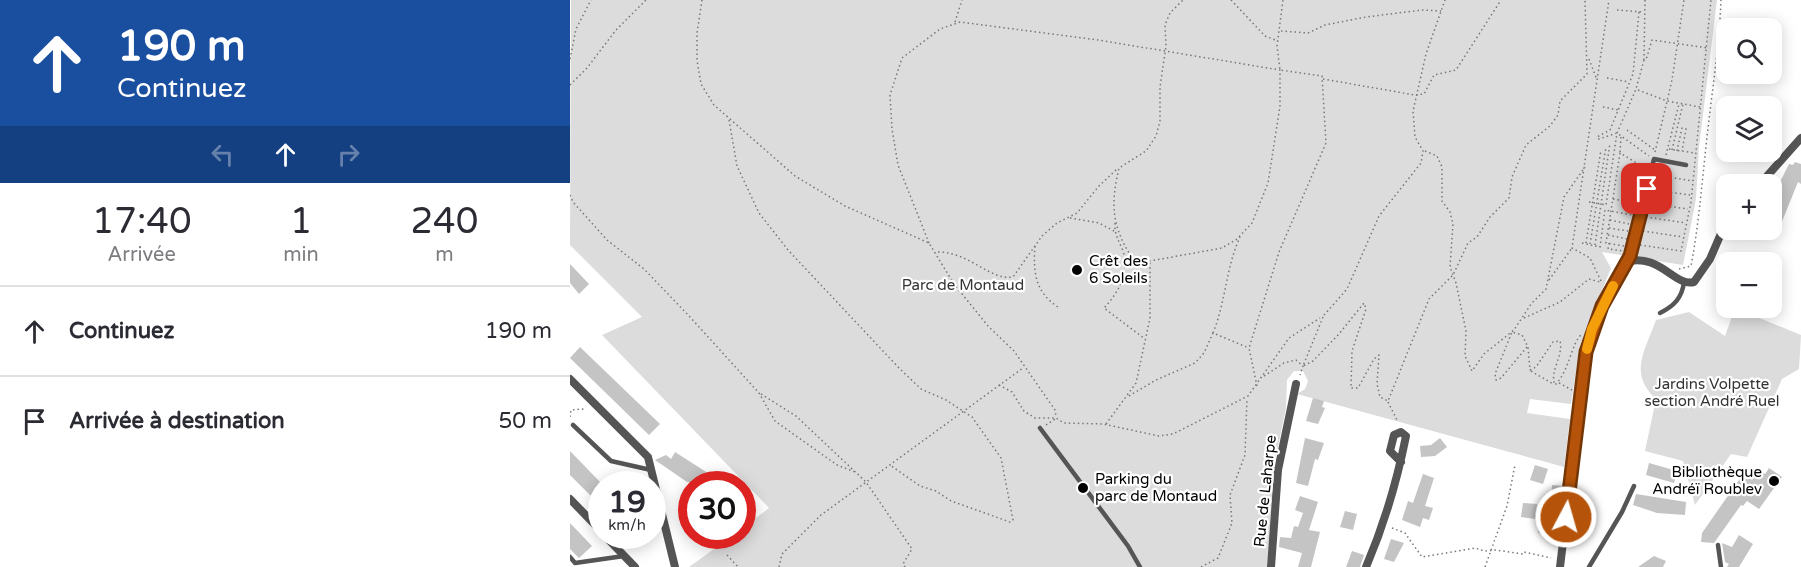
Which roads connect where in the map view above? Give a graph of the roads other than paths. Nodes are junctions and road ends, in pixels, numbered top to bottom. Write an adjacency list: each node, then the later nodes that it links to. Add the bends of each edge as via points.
1 (1801, 138): 3 (street)
2 (1686, 165): 5 (lane, via 1654,159 1633,246)
3 (1769, 174)
4 (1718, 240): 6 (street, via 1704,271 1694,282)
5 (1625, 262): 6 (street, via 1642,260 1663,267); 26 (street, via 1592,329 1586,352)
6 (1684, 282): 7 (lane, via 1677,301)
7 (1660, 313)
8 (570, 380): 13 (street, via 648,457)
9 (1296, 384): 24 (street, Rue de Laharpe, via 1278,470)
10 (572, 423): 13 (lane, via 612,461)
11 (1040, 428): 23 (lane)
12 (1401, 462): 12 (street, via 1406,436 1401,432 1394,435 1390,452); 25 (street)
13 (651, 470): 22 (street)
14 (1634, 486): 27 (lane)
15 (570, 499): 16 (street)
16 (588, 518)
17 (1718, 545): 28 (lane)
18 (618, 549): 19 (street)
19 (624, 555): 20 (lane, via 575,563); 21 (street)
20 (570, 557)
21 (635, 567)
22 (675, 567)
23 (1140, 567)
24 (1271, 567)
25 (1366, 567)
26 (1560, 567)
27 (1589, 567)
28 (1721, 567)

